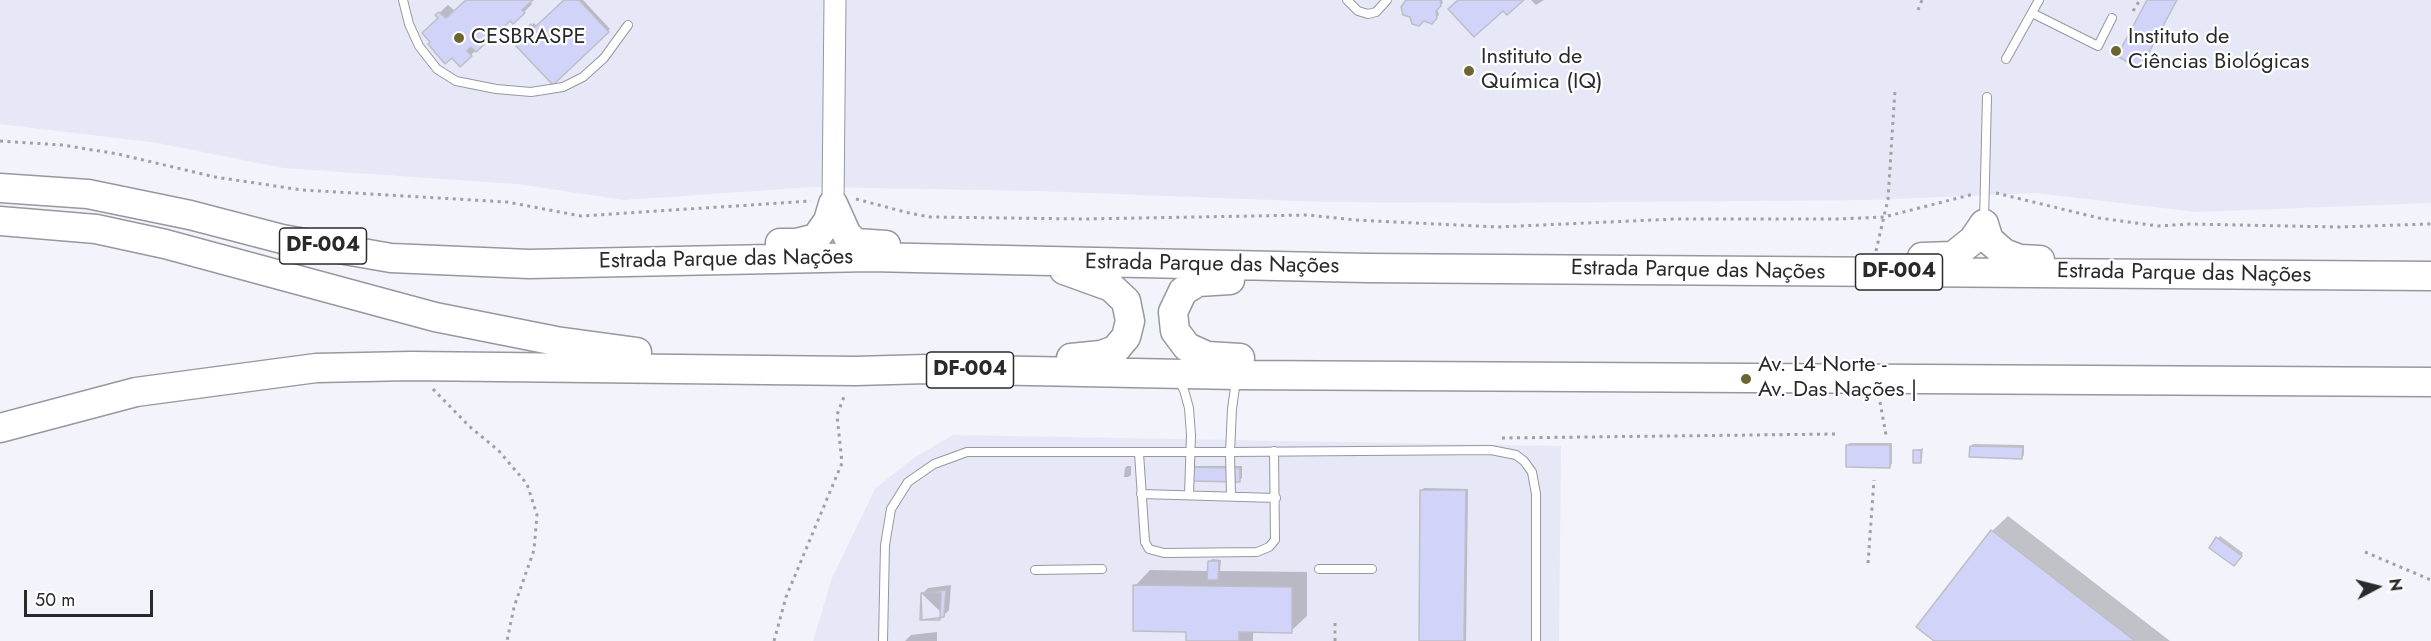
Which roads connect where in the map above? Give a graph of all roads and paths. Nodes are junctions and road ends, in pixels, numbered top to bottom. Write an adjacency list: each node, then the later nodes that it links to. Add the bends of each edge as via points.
1 (403, 0): 12 (lane, via 409,24 437,69 456,81 496,89 531,92 563,87 604,58)
2 (835, 0): 20 (street)
3 (1347, 0): 4 (lane, via 1358,11 1368,14 1376,12)
4 (1387, 0)
5 (1922, 0): 8 (path)
6 (2039, 0): 10 (lane)
7 (2140, 0): 9 (path)
8 (1918, 10)
9 (2133, 11)
10 (2032, 13): 11 (lane, via 2098,46); 13 (lane)
11 (2112, 18)
12 (628, 25)
13 (2006, 59)
14 (1895, 90): 21 (path)
15 (1987, 97): 23 (lane)
16 (0, 141): 20 (path, via 118,154 215,177 302,190 507,202 581,216)
17 (0, 188): 26 (highway, Estrada Parque das Nações / DF-004, via 88,194 282,239 391,258 530,264)
18 (1995, 192): 24 (path, via 2099,218 2158,226)
19 (1976, 193): 21 (path)
20 (834, 200): 21 (path, via 930,217 1308,215 1497,227 1676,219); 26 (highway, via 823,229 806,242 665,243 636,249); 27 (highway, via 847,236 856,243 1003,245 1028,248)
21 (1884, 217): 25 (path)
22 (0, 221): 35 (highway, via 96,229 435,317 556,341)
23 (1984, 224): 25 (highway, via 1973,240 1953,256); 30 (highway, via 1989,240 2004,253 2020,259 2087,261)
24 (2431, 224)
25 (1874, 258): 29 (highway)
26 (618, 262): 27 (highway, Estrada Parque das Nações / DF-004, via 870,257)
27 (1053, 262): 28 (highway, Estrada Parque das Nações / DF-004); 36 (highway, via 1074,275 1111,287 1126,301 1130,321 1126,337 1115,350 1078,358 963,358 944,360)
28 (1367, 268): 29 (highway, Estrada Parque das Nações / DF-004); 41 (highway, via 1301,279 1198,282 1183,291 1173,312 1175,332 1187,347 1207,356 1331,362)
29 (1802, 273): 30 (highway, Estrada Parque das Nações / DF-004)
30 (2148, 273): 31 (highway, Estrada Parque das Nações / DF-004)
31 (2317, 275): 32 (highway, Estrada Parque das Nações / DF-004); 33 (highway, via 2355,287)
32 (2431, 276)
33 (2431, 292)
34 (411, 366): 35 (highway, DF-004); 45 (highway, DF-004, via 316,368 136,392); 66 (path, via 499,451 527,484 537,515 534,550)
35 (765, 369): 38 (highway, DF-004)
36 (927, 369): 38 (highway, DF-004); 39 (highway, DF-004)
37 (2431, 369): 43 (highway, via 2323,369)
38 (855, 370): 67 (path, via 837,415 842,463 786,597)
39 (1175, 374): 40 (highway, DF-004); 52 (lane, via 1185,390 1189,408)
40 (1237, 375): 41 (highway, DF-004); 50 (lane)
41 (1384, 376): 42 (highway, DF-004)
42 (1876, 379): 43 (highway, DF-004); 47 (path)
43 (2284, 380): 44 (highway, DF-004)
44 (2431, 382)
45 (0, 428)
46 (1837, 434): 48 (path)
47 (1886, 435)
48 (1492, 439)
49 (1274, 451): 50 (lane); 57 (lane); 70 (lane, via 1491,450 1516,455 1532,472 1536,494)
50 (1230, 452): 52 (lane); 56 (lane)
51 (1139, 453): 52 (lane); 54 (lane); 68 (lane, via 967,452 934,464 908,482 891,509 885,545)
52 (1190, 454): 55 (lane)
53 (1874, 480): 59 (path)
54 (1141, 494): 55 (lane); 57 (lane, via 1145,542 1149,549 1164,553 1257,552 1269,547 1275,540)
55 (1189, 495): 56 (lane)
56 (1231, 496): 57 (lane)
57 (1276, 498)
58 (2365, 552): 64 (path)
59 (1868, 563)
60 (1102, 569): 63 (lane)
61 (1319, 569): 62 (lane)
62 (1372, 569)
63 (1035, 570)
64 (2431, 580)
65 (1335, 623): 69 (path)
66 (507, 641)
67 (774, 641)
68 (883, 641)
69 (1335, 641)
70 (1536, 641)

